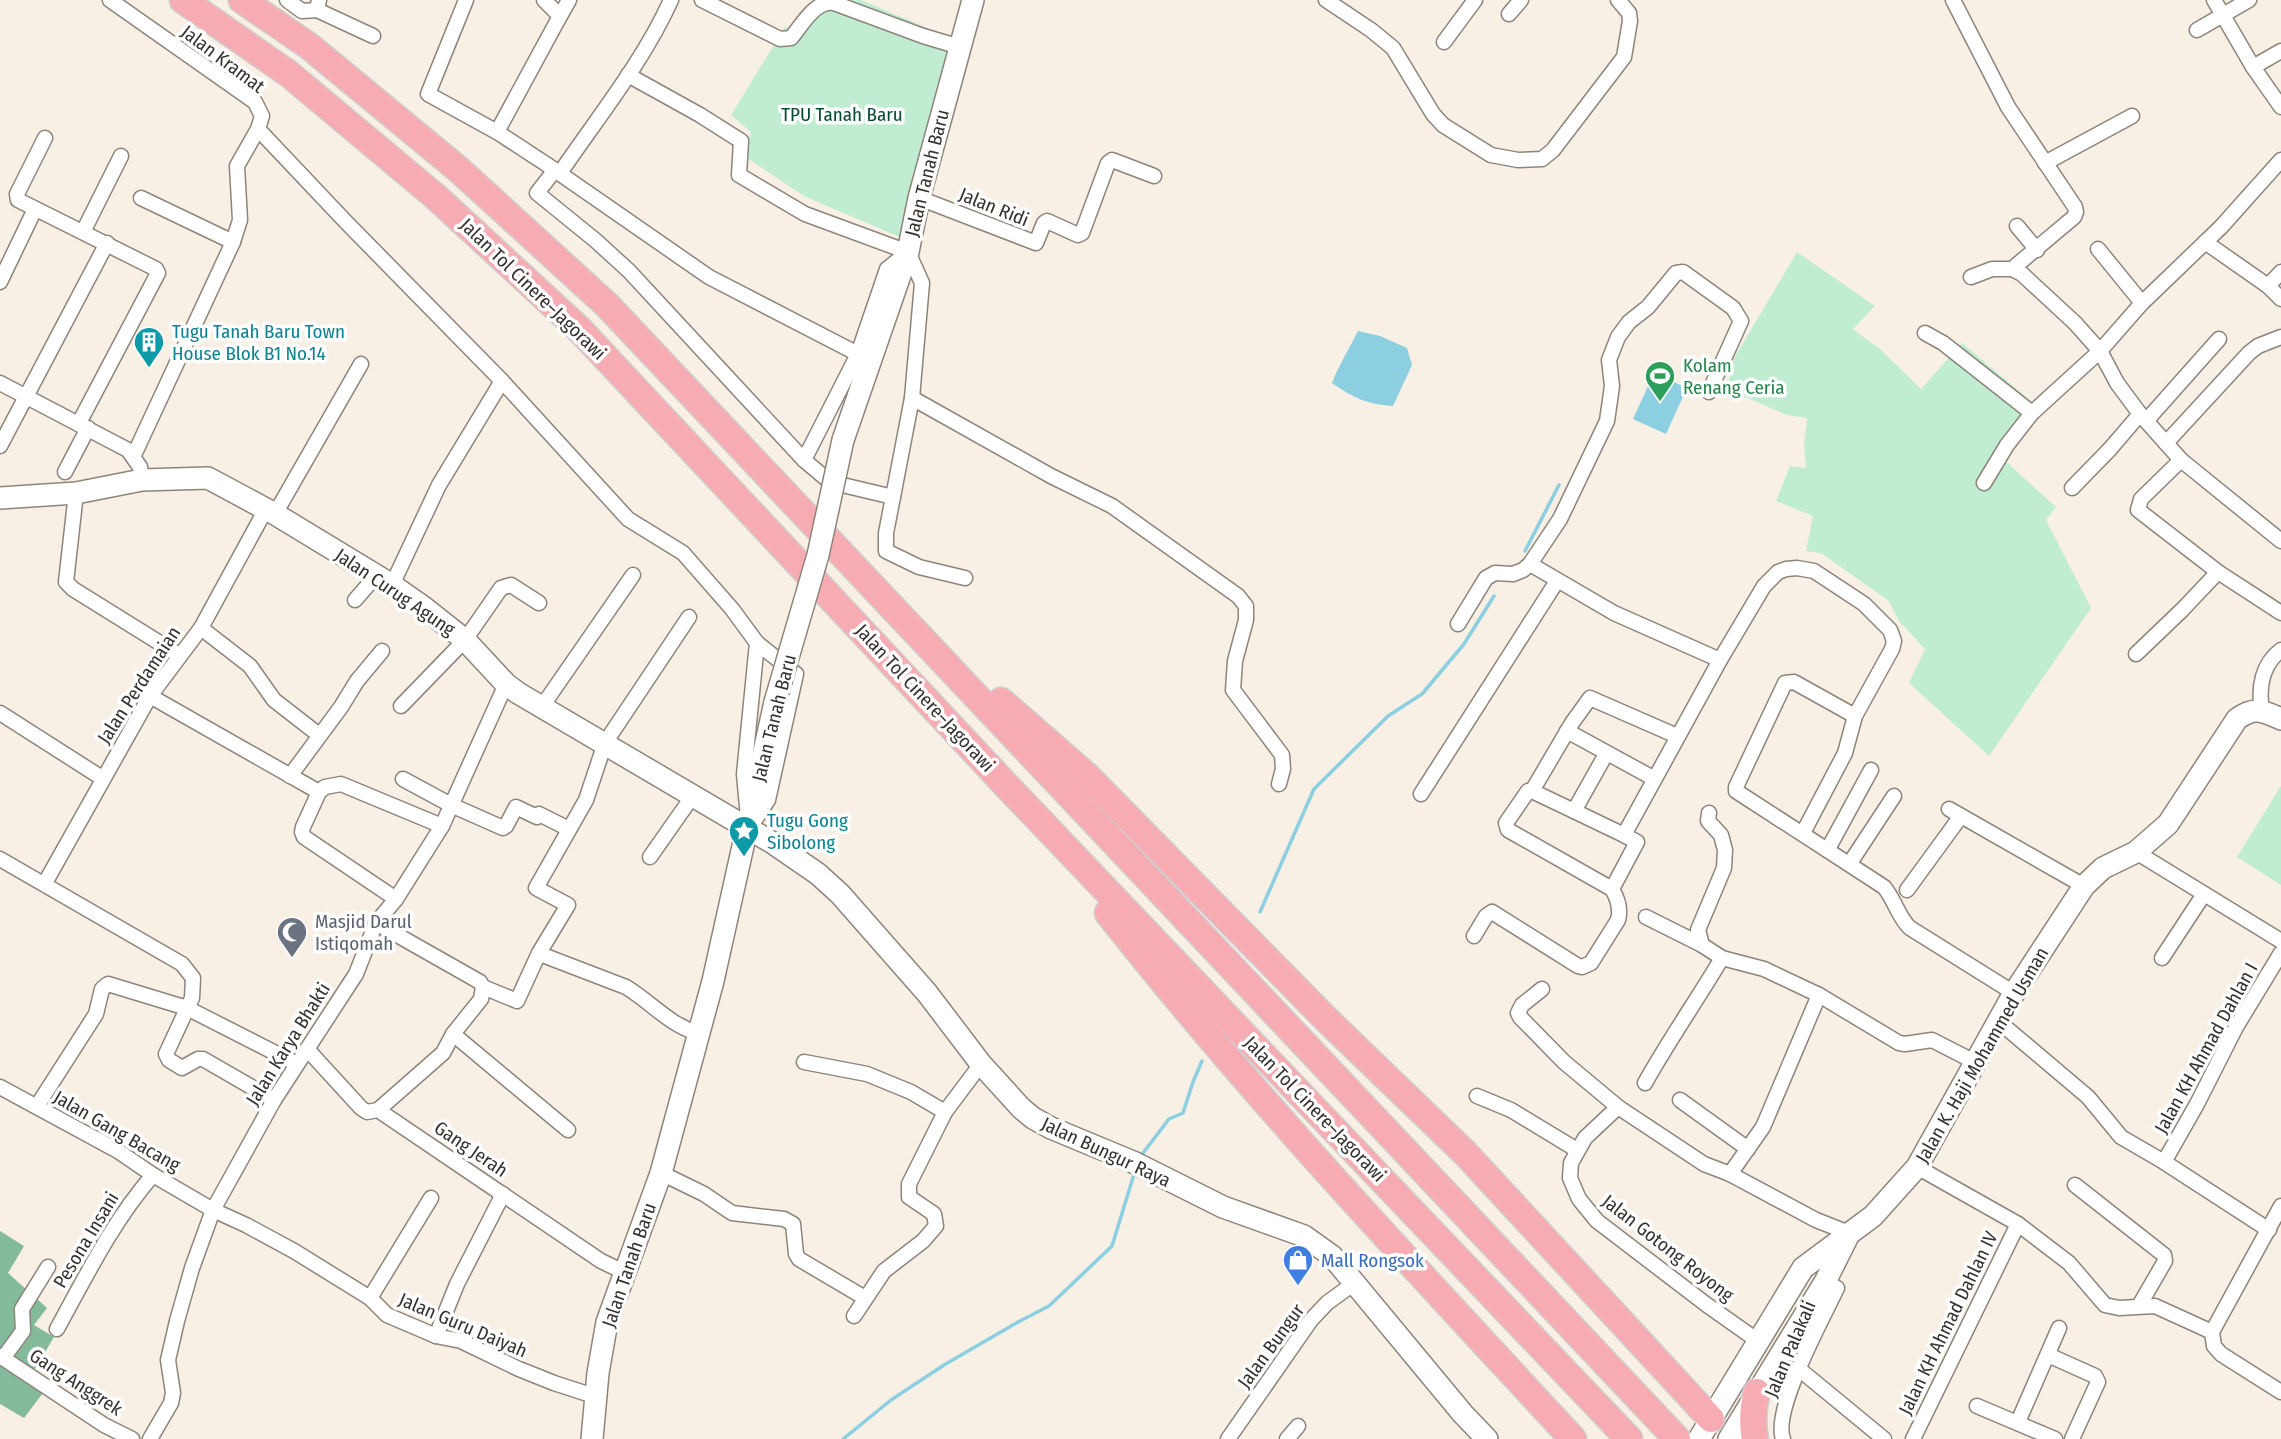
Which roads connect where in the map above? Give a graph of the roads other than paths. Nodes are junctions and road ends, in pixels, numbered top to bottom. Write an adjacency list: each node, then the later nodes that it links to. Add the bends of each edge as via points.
1 (110, 0): 31 (street, Jalan Kramat, via 255,102 262,116)
2 (183, 0): 122 (highway, Jalan Tol Cinere–Jagorawi, via 289,74 436,197 579,329)
3 (242, 0): 91 (highway, Jalan Tol Cinere–Jagorawi, via 309,46 458,169 607,305)
4 (287, 0): 18 (street, via 302,11)
5 (467, 0): 32 (street, via 428,94)
6 (544, 0): 21 (street)
7 (569, 0): 21 (street)
8 (671, 0): 28 (street)
9 (702, 0): 25 (street, via 780,39 791,38 825,2)
10 (973, 0): 25 (street, Jalan Tanah Baru)
11 (1326, 0): 13 (street, via 1392,48 1444,125 1491,155 1518,160 1542,159 1553,150 1624,57 1630,21)
12 (1521, 0): 19 (street)
13 (1619, 0)
14 (1953, 0): 36 (street, via 2008,107)
15 (2214, 0): 20 (street)
16 (2249, 0): 20 (street)
17 (1471, 1): 24 (street)
18 (318, 5): 23 (street)
19 (1509, 14)
20 (2223, 15): 22 (street); 27 (street)
21 (560, 16): 32 (street)
22 (2197, 30)
23 (373, 36)
24 (1444, 42)
25 (960, 47): 40 (street, Jalan Tanah Baru)
26 (2281, 51): 27 (street)
27 (2253, 67): 29 (street)
28 (628, 75): 37 (street); 49 (street, via 741,141 739,175 805,214)
29 (2281, 107)
30 (2132, 116): 36 (street)
31 (258, 129): 44 (street, via 237,166 240,219); 63 (street)
32 (497, 132): 37 (street)
33 (45, 138): 41 (street, via 17,194 18,200)
34 (121, 156): 43 (street)
35 (2281, 160): 45 (street)
36 (2045, 163): 48 (street, via 2076,212)
37 (554, 169): 61 (street, via 709,277); 74 (street, via 537,193 629,271)
38 (1154, 176): 40 (street, Jalan Ridi, via 1112,160 1082,233 1047,221 1036,243)
39 (141, 198): 44 (street)
40 (919, 198): 49 (street, Jalan Tanah Baru)
41 (35, 209): 43 (street); 53 (street)
42 (2017, 226): 48 (street)
43 (83, 232): 46 (street)
44 (233, 242): 73 (street)
45 (2205, 242): 54 (street); 56 (street)
46 (107, 243): 66 (street); 70 (street, via 158,273)
47 (2098, 249): 56 (street)
48 (2037, 250): 50 (street)
49 (908, 252): 61 (street, via 887,269); 67 (street, via 922,284); 134 (street, Jalan Tanah Baru, bridge, via 844,440 818,555 775,702)
50 (2012, 269): 52 (street, via 1992,269); 60 (street, via 2076,323)
51 (2281, 272): 54 (street)
52 (1972, 278)
53 (0, 282)
54 (2268, 286): 55 (street)
55 (2281, 299)
56 (2142, 303): 60 (street)
57 (1925, 333): 68 (street)
58 (2281, 337): 71 (street, via 2249,353)
59 (2219, 339): 69 (street)
60 (2100, 351): 68 (street); 69 (street)
61 (858, 354): 74 (street)
62 (360, 364): 83 (street, Jalan Perdamaian)
63 (502, 381): 89 (street); 99 (street, via 628,519 683,553)
64 (0, 383): 66 (street)
65 (1709, 392): 85 (street, via 1741,321 1734,308 1679,271 1618,337 1609,360 1612,386 1607,421 1560,519)
66 (27, 397): 70 (street); 72 (street)
67 (912, 398): 81 (street); 123 (street, via 1112,506 1238,596 1246,606 1246,620 1233,690 1282,755)
68 (2032, 413): 78 (street)
69 (2143, 417): 71 (street); 79 (street)
70 (84, 425): 73 (street); 76 (street)
71 (2166, 443): 75 (street)
72 (0, 446)
73 (134, 455): 77 (street)
74 (804, 460): 81 (street, via 830,482)
75 (2181, 460): 84 (street); 86 (street, via 2141,499 2138,510)
76 (65, 472)
77 (142, 480): 80 (street, Jalan Curug Agung); 83 (street, Jalan Curug Agung, via 208,478)
78 (1984, 483)
79 (2072, 488)
80 (76, 493): 82 (street, Jalan Curug Agung); 102 (street, via 66,582)
81 (894, 497): 88 (street, via 886,551 919,567)
82 (0, 498)
83 (271, 512): 89 (street, Jalan Curug Agung); 97 (street, Jalan Perdamaian)
84 (2281, 540)
85 (1530, 564): 90 (street); 96 (street, via 1513,574 1494,573 1486,578)
86 (2218, 572): 94 (street); 103 (street)
87 (633, 575): 108 (street)
88 (965, 578)
89 (384, 580): 92 (street); 98 (street, Jalan Curug Agung)
90 (1557, 581): 104 (street, via 1614,613); 126 (street)
91 (884, 599): 218 (highway, via 1087,776 1325,1019 1466,1154); 227 (highway, Jalan Tol Cinere–Jagorawi)
92 (355, 600)
93 (538, 603): 98 (street, via 511,585 501,588)
94 (2281, 613)
95 (689, 617): 115 (street)
96 (1458, 624)
97 (201, 628): 102 (street, Jalan Perdamaian); 113 (street, via 250,666 274,700)
98 (465, 640): 105 (street, Jalan Curug Agung); 107 (street)
99 (757, 643): 134 (street, via 744,774); 134 (street, via 796,674 768,800)
100 (2281, 650): 110 (street, via 2261,679 2260,695)
101 (382, 651): 113 (street)
102 (179, 654): 106 (street, Jalan Perdamaian)
103 (2136, 654)
104 (1720, 660): 111 (street, via 1772,577 1786,569 1814,571 1864,604 1893,636 1892,649); 114 (street)
105 (506, 684): 108 (street, Jalan Curug Agung); 129 (street, Jalan Karya Bhakti)
106 (150, 696): 118 (street); 119 (street, Jalan Perdamaian)
107 (401, 706)
108 (541, 708): 115 (street, Jalan Curug Agung)
109 (0, 713): 119 (street)
110 (2272, 715): 138 (street, Jalan K. Haji Mohammed Usman, via 2248,712 2237,719 2168,824)
111 (1855, 716): 135 (street, via 1846,753); 135 (street, via 1794,682 1785,683 1736,787 1741,795)
112 (1567, 731): 114 (street, via 1590,698); 116 (street); 124 (street)
113 (319, 734): 118 (street)
114 (1677, 736): 120 (street)
115 (605, 743): 128 (street, Jalan Curug Agung); 133 (street, via 586,800)
116 (1606, 754): 120 (street); 130 (street)
117 (1871, 770): 137 (street)
118 (290, 776): 125 (street)
119 (102, 778): 142 (street, Jalan Perdamaian)
120 (1653, 778): 136 (street)
121 (403, 779): 129 (street)
122 (1005, 784): 225 (highway, via 1166,987 1309,1152); 226 (highway, Jalan Tol Cinere–Jagorawi)
123 (1279, 785)
124 (1532, 791): 130 (street); 144 (street, via 1524,794 1506,823 1508,830)
125 (319, 792): 132 (street, via 332,784 349,786); 147 (street, via 303,827 304,837)
126 (1420, 794)
127 (1894, 796): 141 (street)
128 (692, 797): 134 (street, Jalan Curug Agung); 139 (street)
129 (451, 805): 132 (street, Jalan Karya Bhakti); 133 (street, via 503,828 516,807)
130 (1574, 811): 136 (street)
131 (1709, 813): 152 (street, via 1708,821 1721,835 1725,850 1724,868 1698,930)
132 (442, 826): 147 (street, Jalan Karya Bhakti)
133 (569, 829): 154 (street, via 536,888 568,905)
134 (748, 829): 163 (street, Jalan Tanah Baru); 169 (street, Jalan Bungur Raya, via 818,874 840,894 927,993)
135 (1803, 833): 137 (street)
136 (1624, 835): 144 (street, via 1637,846)
137 (1828, 849): 141 (street)
138 (2136, 852): 143 (street, Jalan K. Haji Mohammed Usman, via 2103,868); 146 (street)
139 (650, 857)
140 (0, 859): 142 (street)
141 (1850, 863): 159 (street, via 1884,887 1910,928)
142 (45, 883): 161 (street, via 182,964 193,978)
143 (2084, 886): 145 (street, via 1955,812); 159 (street, Jalan K. Haji Mohammed Usman)
144 (1612, 889): 150 (street, via 1618,899 1618,920 1586,966 1578,966 1494,913 1486,916)
145 (1907, 890)
146 (2204, 894): 151 (street); 156 (street)
147 (396, 899): 149 (street, Jalan Karya Bhakti)
148 (1646, 917): 152 (street)
149 (376, 923): 157 (street); 165 (street, Jalan Karya Bhakti, via 356,974)
150 (1474, 936)
151 (2281, 942)
152 (1702, 945): 155 (street)
153 (2281, 953): 182 (street, Jalan KH Ahmad Dahlan I)
154 (540, 954): 157 (street, via 517,1002); 163 (street, via 626,986 672,1022)
155 (1722, 958): 160 (street, via 1764,970); 170 (street)
156 (2162, 958)
157 (483, 987): 164 (street, via 481,999)
158 (1542, 989): 176 (street, via 1522,1005 1520,1017)
159 (2014, 993): 162 (street, Jalan K. Haji Mohammed Usman)
160 (1819, 995): 167 (street, via 1899,1043 1931,1040); 180 (street, via 1763,1127)
161 (187, 1008): 168 (street); 173 (street, via 166,1054 169,1060 182,1068 203,1059); 175 (street, via 108,984 102,989 96,1014)
162 (1998, 1021): 167 (street, Jalan K. Haji Mohammed Usman); 182 (street, via 2088,1097 2120,1137)
163 (698, 1033): 184 (street, Jalan Tanah Baru)
164 (453, 1034): 177 (street, via 443,1052); 179 (street)
165 (307, 1049): 168 (street, Jalan Karya Bhakti); 177 (street, Gang Jerah, via 357,1105 367,1112)
166 (804, 1062): 178 (street, via 867,1074)
167 (1975, 1062): 183 (street, Jalan K. Haji Mohammed Usman)
168 (297, 1064): 173 (street, Jalan Karya Bhakti)
169 (981, 1064): 178 (street); 199 (street, Jalan Bungur Raya, via 1033,1118 1223,1208 1304,1237 1332,1256)
170 (1645, 1083)
171 (0, 1087): 175 (street, Jalan Gang Bacang)
172 (1478, 1096): 181 (street, via 1511,1110)
173 (274, 1100): 191 (street, Jalan Karya Bhakti)
174 (1681, 1100): 180 (street)
175 (37, 1106): 186 (street, Jalan Gang Bacang)
176 (1618, 1107): 181 (street); 185 (street, via 1704,1164)
177 (378, 1110): 188 (street, Gang Jerah)
178 (945, 1112): 201 (street, via 908,1194 934,1214 936,1226 884,1271)
179 (568, 1130)
180 (1748, 1149): 185 (street)
181 (1577, 1150): 208 (street, Jalan Gotong Royong, via 1570,1178 1579,1199 1597,1221)
182 (2164, 1162): 193 (street)
183 (1917, 1167): 192 (street); 194 (street, Jalan K. Haji Mohammed Usman, via 1873,1216)
184 (664, 1174): 197 (street, Jalan Tanah Baru); 201 (street, via 732,1213 793,1224 799,1259)
185 (1730, 1174): 194 (street)
186 (153, 1175): 191 (street, Jalan Gang Bacang); 205 (street, Pesona Insani, via 119,1221)
187 (2075, 1185): 202 (street, via 2164,1255 2165,1261)
188 (503, 1194): 197 (street, Gang Jerah); 207 (street)
189 (431, 1199): 200 (street)
190 (2281, 1206): 193 (street)
191 (213, 1210): 200 (street, Jalan Guru Daiyah); 221 (street, Jalan Karya Bhakti, via 168,1360 172,1403)
192 (2018, 1224): 202 (street, via 2069,1263 2105,1305); 232 (street, Jalan KH Ahmad Dahlan IV)
193 (2269, 1230): 206 (street)
194 (1849, 1233): 196 (street, Jalan K. Haji Mohammed Usman); 198 (street, Jalan K. Haji Mohammed Usman)
195 (48, 1267): 210 (street, via 22,1309 23,1331)
196 (1803, 1268): 198 (street); 208 (street, Jalan K. Haji Mohammed Usman)
197 (626, 1273): 214 (street, Jalan Tanah Baru, via 607,1322)
198 (1825, 1282): 211 (street, Jalan Palakali, via 1837,1288); 212 (street, Jalan K. Haji Mohammed Usman)
199 (1353, 1284): 219 (street, Jalan Bungur Raya); 223 (street, Jalan Bungur, via 1311,1320)
200 (370, 1298): 207 (street, Jalan Guru Daiyah, via 387,1315)
201 (865, 1298): 203 (street)
202 (2139, 1306): 206 (street, via 2155,1306)
203 (854, 1316)
204 (2059, 1328): 209 (street)
205 (57, 1329)
206 (2212, 1332): 213 (street, via 2221,1354)
207 (436, 1336): 214 (street, Jalan Guru Daiyah, via 461,1341)
208 (1758, 1341): 218 (street, Jalan K. Haji Mohammed Usman)
209 (2048, 1355): 216 (street); 234 (street, via 2095,1376 2098,1382)
210 (2, 1357): 220 (street, Gang Anggrek)
211 (1799, 1369): 230 (street, Jalan Palakali, via 1782,1415); 231 (street)
212 (1757, 1392): 228 (street, Jalan K. Haji Mohammed Usman); 229 (highway)
213 (2281, 1392)
214 (597, 1397): 222 (street, Jalan Tanah Baru)
215 (1977, 1406): 216 (street)
216 (2018, 1422): 233 (street)
217 (1298, 1426): 224 (street)
218 (1705, 1429)
219 (1483, 1437)
220 (132, 1439)
221 (150, 1439)
222 (592, 1439)
223 (1228, 1439)
224 (1287, 1439)
225 (1573, 1439)
226 (1629, 1439)
227 (1677, 1439)
228 (1729, 1439)
229 (1755, 1439)
230 (1783, 1439)
231 (1884, 1439)
232 (1913, 1439)
233 (2055, 1439)
234 (2071, 1439)

